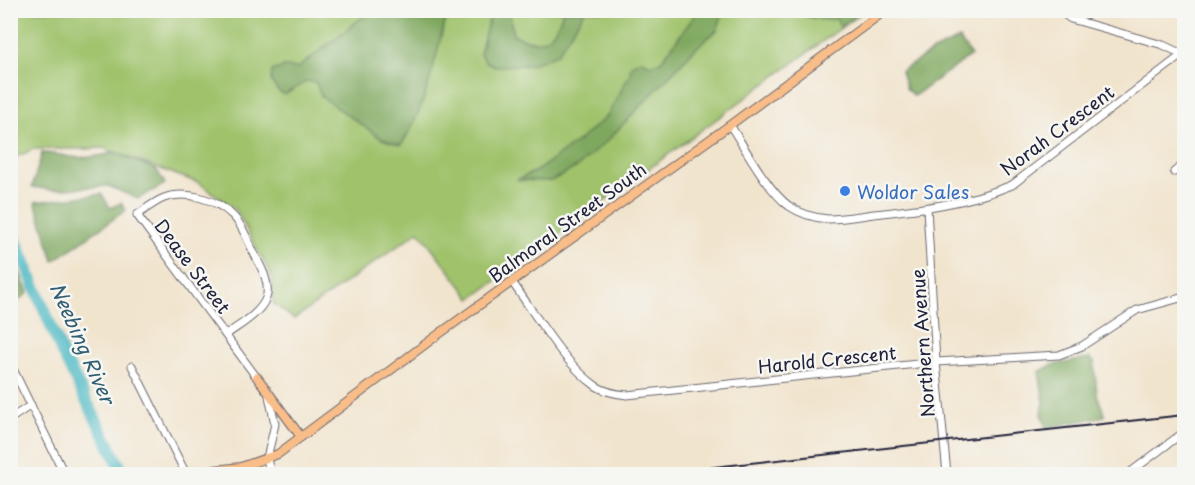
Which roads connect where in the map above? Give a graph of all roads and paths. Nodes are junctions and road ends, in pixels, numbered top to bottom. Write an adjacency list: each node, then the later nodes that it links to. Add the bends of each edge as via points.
1 (886, 10): 4 (main road, Balmoral Street South)
2 (1058, 10): 3 (street, via 1071,19 1163,45)
3 (1184, 55): 7 (street, Norah Crescent, via 1012,185)
4 (730, 126): 7 (street, Norah Crescent, via 775,192 799,212 829,219); 8 (main road, Balmoral Street South)
5 (1185, 164): 6 (street)
6 (1174, 172)
7 (927, 208): 11 (street, Northern Avenue)
8 (512, 282): 11 (street, Harold Crescent, via 573,366 598,388 616,394); 18 (main road, Balmoral Street South)
9 (1185, 297): 11 (street, Harold Crescent, via 1137,310 1082,346 1059,355)
10 (226, 335): 10 (street, Dease Street, via 257,311 267,294 266,279 243,231 233,216 207,200 179,196 156,202 137,215); 14 (street, Dease Street)
11 (936, 362): 23 (street, Northern Avenue)
12 (10, 363): 15 (street)
13 (132, 366): 21 (street)
14 (257, 377): 18 (main road); 19 (street, Dease Street, via 271,400 275,424)
15 (31, 405): 16 (street); 20 (street)
16 (10, 419)
17 (1185, 432): 24 (street)
18 (300, 437): 19 (main road, Balmoral Street South)
19 (267, 458): 21 (main road, Balmoral Street South, via 241,467); 22 (street)
20 (61, 467)
21 (182, 474)
22 (270, 474)
23 (946, 474)
24 (1128, 474)

